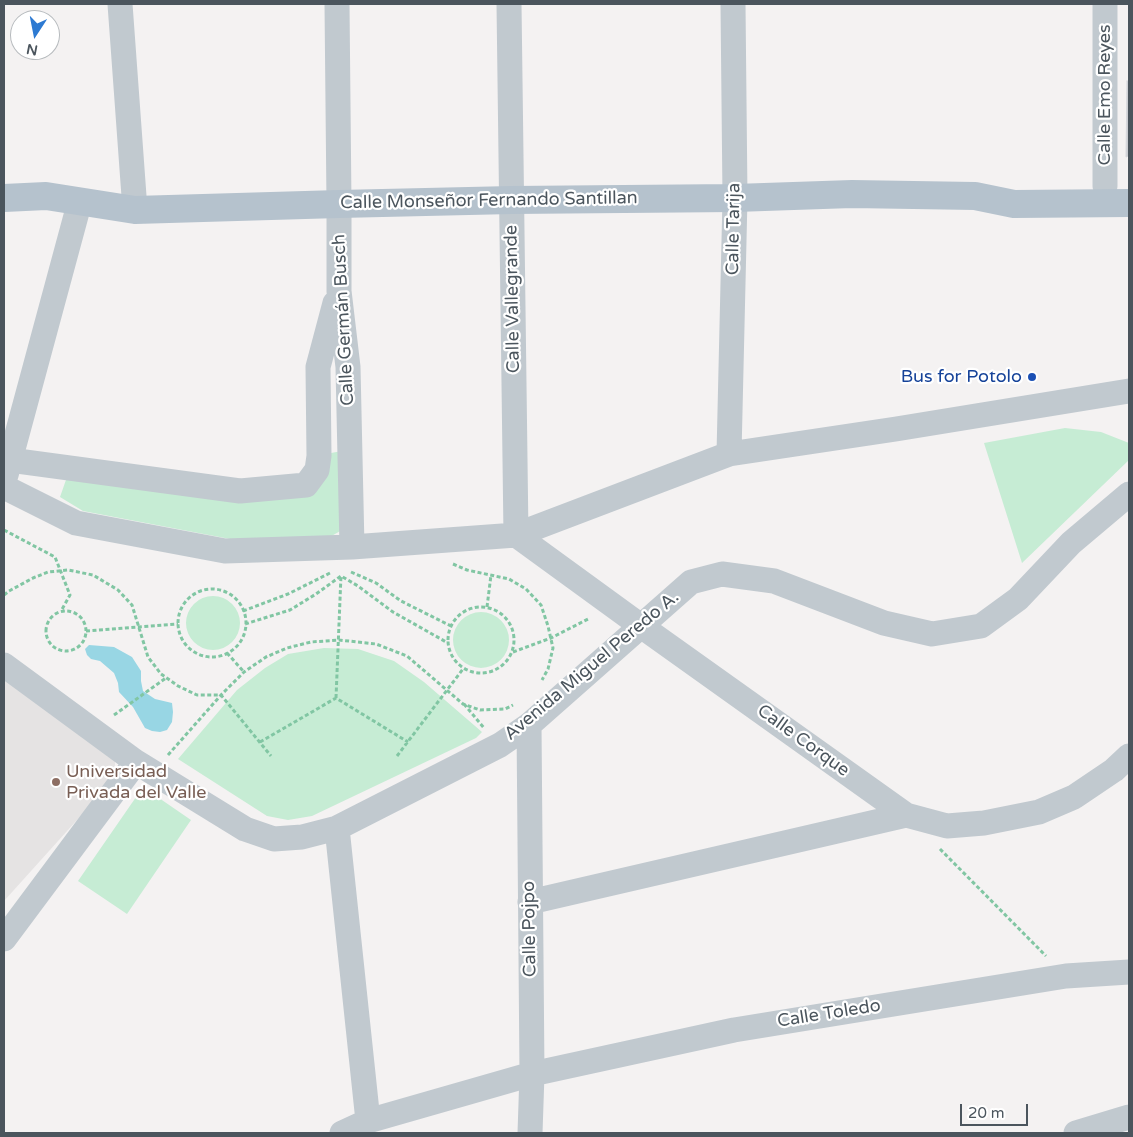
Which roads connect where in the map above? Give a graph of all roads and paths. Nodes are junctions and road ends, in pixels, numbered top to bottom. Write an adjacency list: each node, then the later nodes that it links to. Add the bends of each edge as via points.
1 (120, 4): 14 (street)
2 (337, 4): 13 (street, Calle Germán Busch)
3 (510, 4): 10 (street, Calle Vallegrande)
4 (733, 4): 9 (street, Calle Tarija)
5 (1105, 4): 6 (street, Calle Emo Reyes)
6 (1117, 186): 7 (main road, Calle Monseñor Fernando Santillan, via 1007,188)
7 (975, 196): 9 (main road, Calle Monseñor Fernando Santillan, via 852,194); 12 (main road, Calle Monseñor Fernando Santillan, via 1014,204)
8 (4, 198): 11 (main road, Calle Monseñor Fernando Santillan, via 46,196)
9 (735, 198): 10 (main road, Calle Monseñor Fernando Santillan); 17 (street, Calle Tarija)
10 (512, 200): 13 (main road, Calle Monseñor Fernando Santillan); 23 (street, Calle Vallegrande)
11 (80, 201): 14 (main road, Calle Monseñor Fernando Santillan); 18 (street)
12 (1129, 203)
13 (339, 204): 14 (main road, Calle Monseñor Fernando Santillan); 15 (street, Calle Germán Busch)
14 (135, 210)
15 (339, 291): 18 (street, via 318,367 319,456 316,470 306,485 240,491); 25 (street, Calle Germán Busch, via 348,367)
16 (1129, 391): 17 (street)
17 (729, 454): 23 (street)
18 (7, 460): 19 (street)
19 (4, 486): 25 (street, via 76,523 225,551)
20 (1129, 494): 27 (street, via 1071,543)
21 (1129, 505): 27 (street)
22 (4, 530): 26 (path, via 55,557)
23 (516, 535): 24 (street); 31 (street, Calle Corque)
24 (446, 540): 25 (street); 28 (path, via 446,555 454,565)
25 (345, 554): 29 (path); 33 (path, via 288,594); 37 (path, via 401,601)
26 (60, 570): 30 (path, via 33,578); 34 (path, via 70,595); 39 (path, via 94,575 118,590 132,604)
27 (1042, 574): 38 (street, Avenida Miguel Peredo A., via 1018,598 981,626 932,634 884,623 774,581 722,574 691,582)
28 (491, 575): 32 (path); 41 (path, via 509,579 526,589 541,605)
29 (341, 576): 36 (path, via 290,610); 42 (path); 43 (path, via 393,612)
30 (4, 595)
31 (614, 606): 38 (street, Calle Corque); 41 (path)
32 (487, 607): 37 (path, via 466,610); 44 (path, via 505,616 511,624 515,643)
33 (243, 611): 35 (path, via 238,602 223,591 204,590 188,598 178,615); 36 (path)
34 (60, 612): 40 (path, via 78,615); 40 (path, via 46,626 47,639 57,649 70,651 76,648 85,638)
35 (178, 624): 39 (path); 45 (path, via 184,642 199,654 218,656)
36 (246, 624): 45 (path, via 240,641)
37 (451, 626): 43 (path)
38 (641, 626): 57 (street, Avenida Miguel Peredo A.); 65 (street, Calle Corque)
39 (140, 627): 40 (path); 49 (path, via 148,657)
40 (86, 631)
41 (551, 638): 44 (path); 50 (path, via 553,648 548,669)
42 (339, 640): 48 (path, via 287,648); 51 (path, via 376,644 406,656); 53 (path)
43 (448, 643): 47 (path, via 450,653)
44 (513, 652): 47 (path, via 501,668 492,672 472,673)
45 (227, 653): 48 (path)
46 (4, 665): 64 (street, Avenida Miguel Peredo A.)
47 (463, 669): 51 (path)
48 (244, 672): 52 (path)
49 (166, 678): 52 (path, via 198,695); 56 (path)
50 (538, 686)
51 (447, 690): 55 (path); 59 (path)
52 (221, 695): 58 (path); 64 (path)
53 (336, 698): 58 (path); 59 (path)
54 (518, 703): 55 (path, via 505,709 480,710)
55 (463, 704): 60 (path)
56 (122, 709)
57 (529, 725): 60 (street, Avenida Miguel Peredo A.); 68 (street, Calle Pojpo)
58 (260, 742): 61 (path)
59 (408, 742): 62 (path)
60 (500, 745): 66 (street, Avenida Miguel Peredo A.)
61 (271, 756)
62 (396, 756)
63 (1129, 756): 65 (street, via 1074,797 1039,812 984,823 947,826)
64 (144, 767): 66 (street, Avenida Miguel Peredo A., via 245,829 274,839 302,837); 69 (street)
65 (906, 815): 68 (street)
66 (337, 828): 74 (street)
67 (934, 843): 71 (path)
68 (530, 902): 72 (street, Calle Pojpo)
69 (4, 939)
70 (1129, 972): 71 (street, Calle Toledo)
71 (1066, 976): 72 (street, Calle Toledo, via 734,1030)
72 (532, 1074): 74 (street, Calle Toledo); 76 (street, Calle Pojpo)
73 (1129, 1118): 77 (street)
74 (368, 1121): 75 (street, Calle Toledo)
75 (342, 1133)
76 (530, 1133)
77 (1076, 1133)

